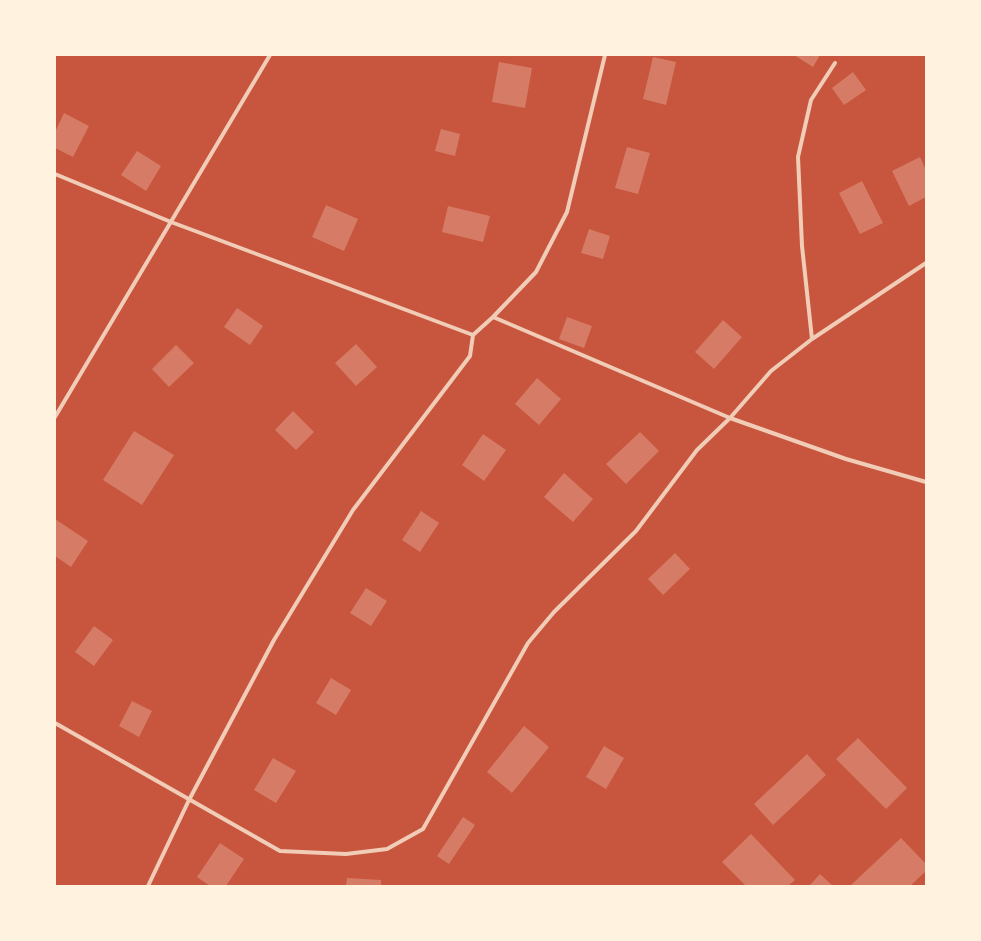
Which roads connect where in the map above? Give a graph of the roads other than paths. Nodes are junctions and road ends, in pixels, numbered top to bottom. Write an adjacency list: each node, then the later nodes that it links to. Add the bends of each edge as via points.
1 (270, 55): 5 (street)
2 (604, 55): 7 (street, via 568,212 536,272)
3 (835, 63): 9 (street, via 811,100 798,157 802,246)
4 (55, 174): 5 (street)
5 (171, 222): 8 (street); 10 (street)
6 (926, 263): 9 (street)
7 (493, 317): 8 (street); 11 (street)
8 (473, 335): 14 (street, via 470,356 353,510 274,640)
9 (812, 339): 11 (street, via 771,371)
10 (55, 418)
11 (730, 418): 12 (street, via 846,459); 14 (street, via 697,450 636,531 554,612 528,643 423,829 387,849 346,854 280,851)
12 (926, 482)
13 (55, 723): 14 (street)
14 (189, 800): 15 (street)
15 (148, 886)

